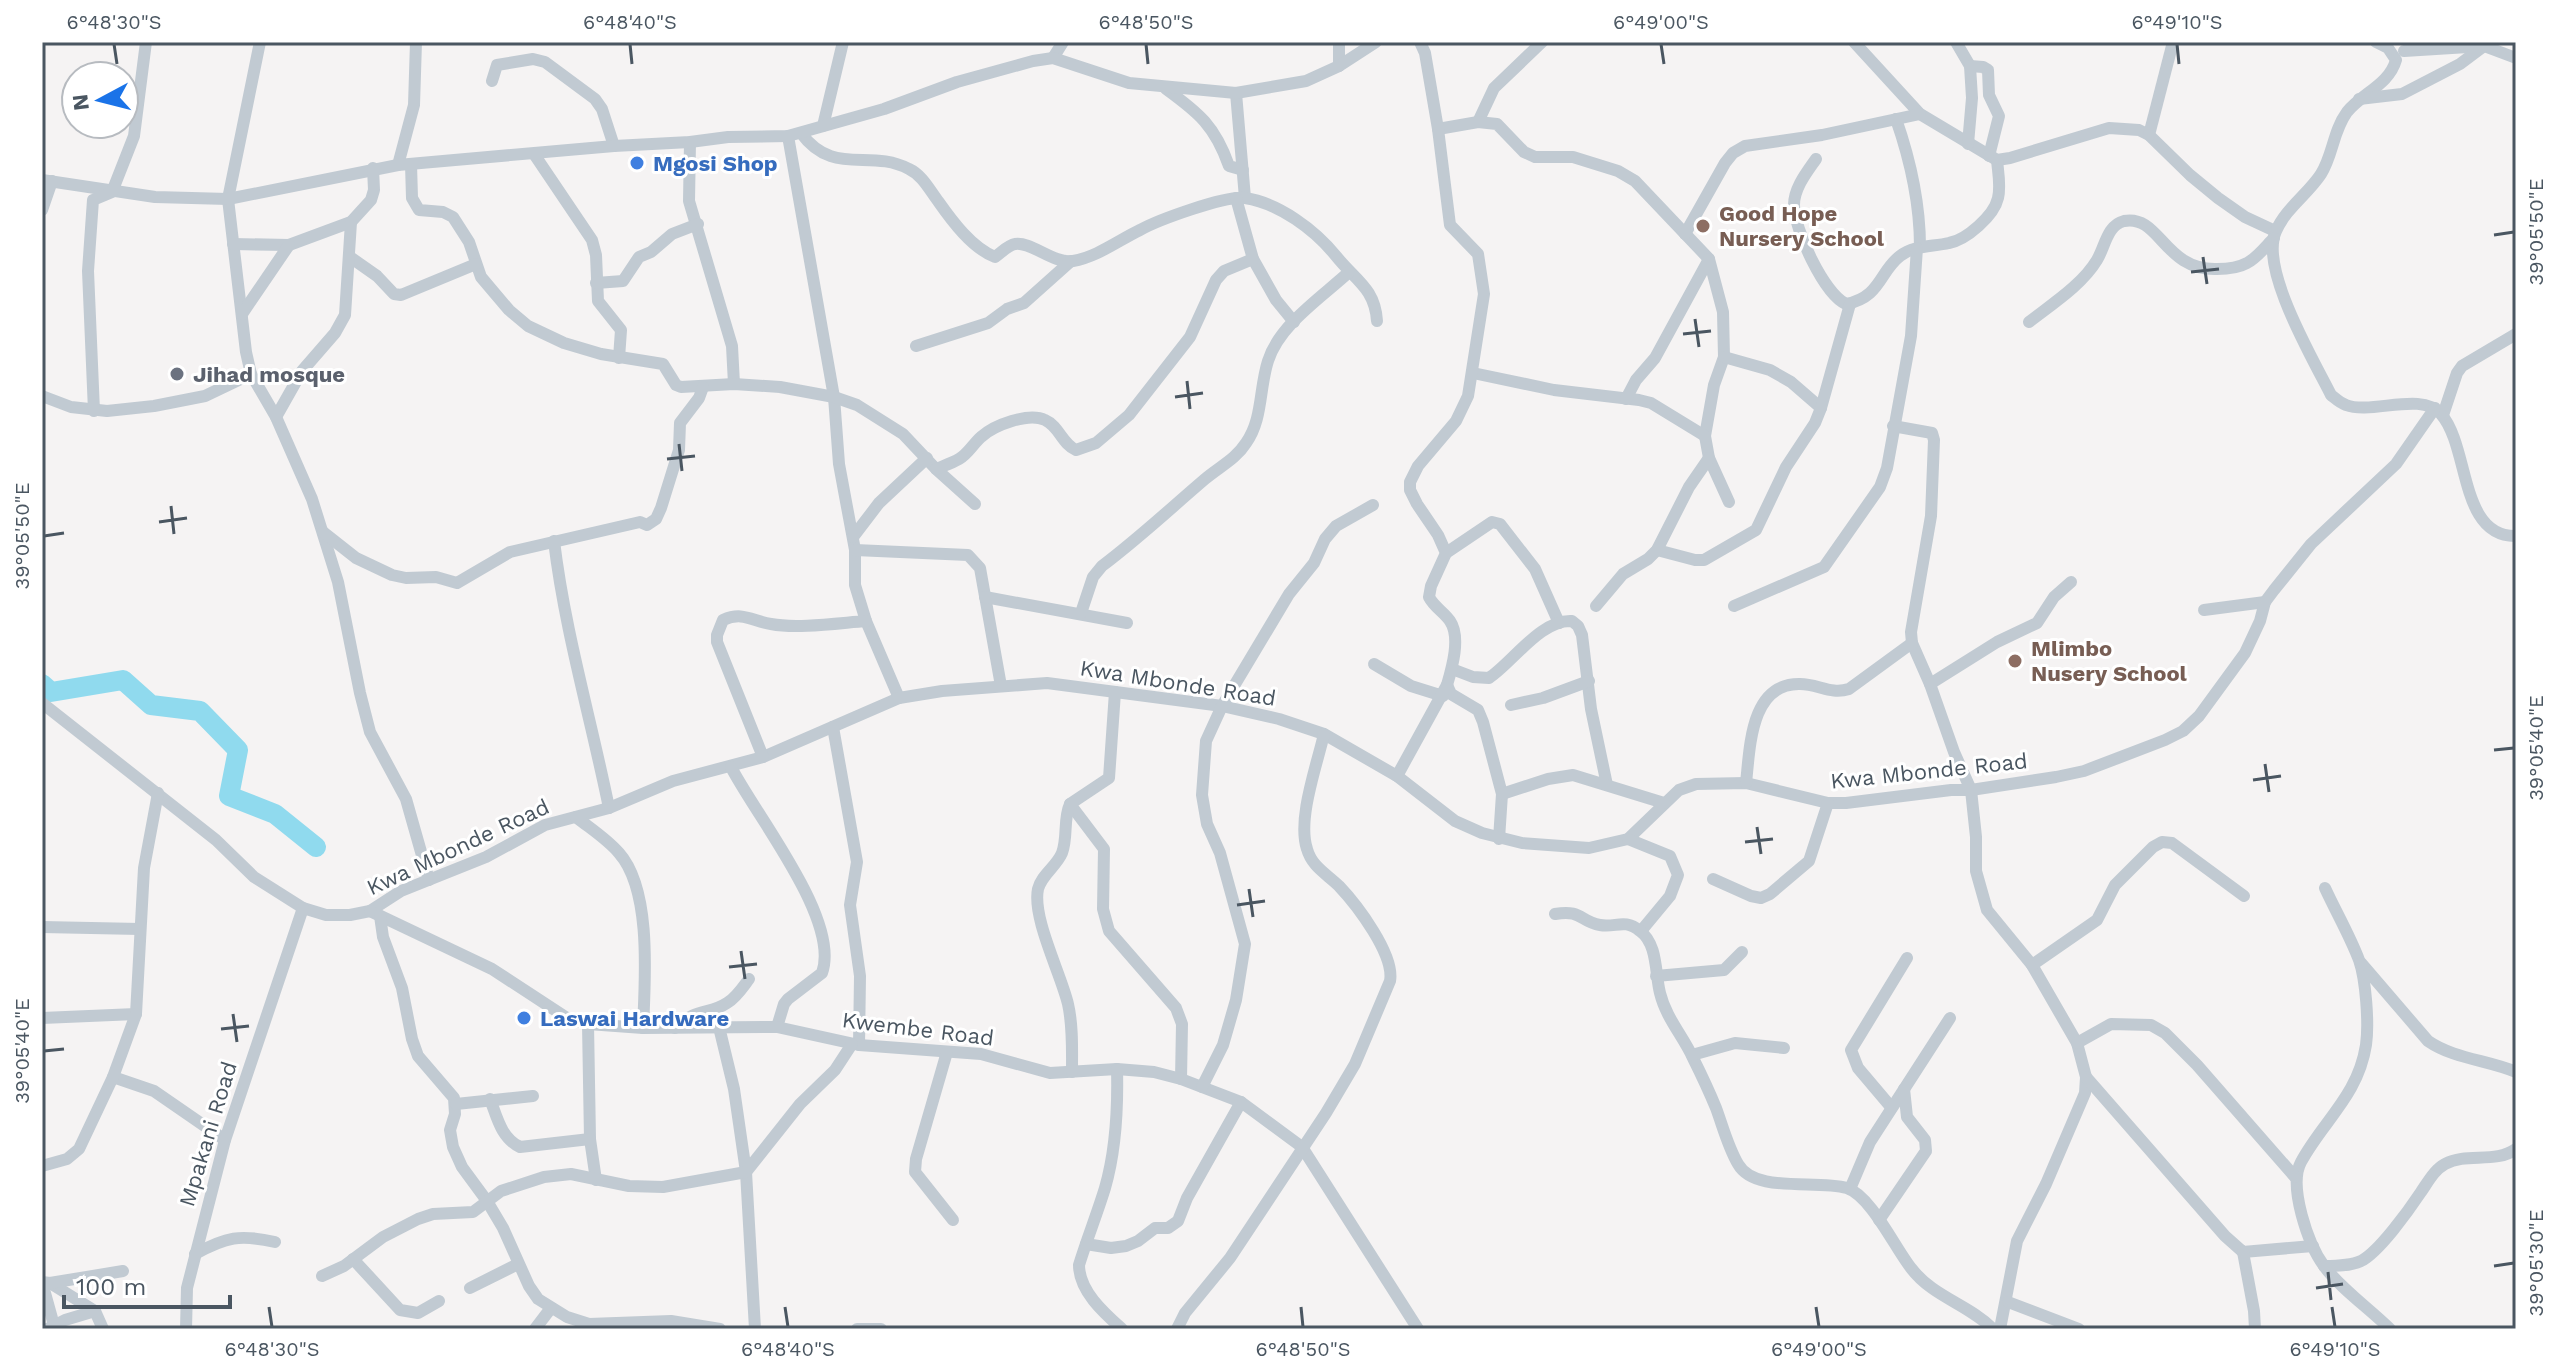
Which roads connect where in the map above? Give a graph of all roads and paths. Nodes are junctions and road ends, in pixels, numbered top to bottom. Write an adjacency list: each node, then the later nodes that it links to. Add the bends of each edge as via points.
1 (146, 42): 41 (street, via 134,136)
2 (260, 42): 43 (street)
3 (416, 42): 37 (street)
4 (843, 42): 27 (street)
5 (1063, 42): 16 (street)
6 (1339, 42): 18 (street)
7 (1376, 42): 18 (street)
8 (1420, 42): 28 (street)
9 (1542, 42): 26 (street, via 1494,88)
10 (1854, 42): 24 (street)
11 (1956, 42): 19 (street)
12 (2173, 42): 30 (street)
13 (2376, 42): 15 (street)
14 (2484, 46): 15 (street); 17 (street); 23 (street, via 2402,94)
15 (2403, 51): 23 (street, via 2387,78)
16 (1053, 58): 21 (street, via 1129,83); 27 (street, via 957,82)
17 (2516, 58)
18 (1339, 66): 22 (street, via 1306,81)
19 (1970, 66): 32 (street); 35 (street, via 1988,70 1989,95 1999,116)
20 (492, 81): 33 (street, via 497,65 545,62 595,99)
21 (1163, 87): 22 (street); 39 (street, via 1216,134 1229,166)
22 (1236, 93): 39 (street)
23 (2359, 99): 48 (street, via 2345,114 2322,173 2296,200)
24 (1920, 114): 25 (street); 32 (street)
25 (1896, 119): 47 (street, via 1745,146 1725,163); 51 (street, via 1915,185)
26 (1478, 122): 28 (street); 47 (street, via 1497,124 1535,157 1573,157 1618,171 1635,181)
27 (823, 126): 29 (street)
28 (1438, 129): 68 (street, via 1450,225 1478,254 1482,269 1484,294)
29 (795, 135): 31 (street); 55 (street, via 829,156 913,170 961,230 991,256 1019,244); 73 (street)
30 (2149, 135): 35 (street, via 2128,127 2109,128); 48 (street, via 2218,198)
31 (690, 142): 33 (street); 46 (street, via 689,201)
32 (1968, 144): 35 (street)
33 (614, 146): 34 (street)
34 (534, 154): 37 (street); 58 (street, via 592,240)
35 (1993, 158): 51 (street, via 1998,200 1987,215 1957,241)
36 (1816, 159): 59 (street, via 1797,189 1796,219 1819,275 1837,300)
37 (405, 165): 38 (street); 56 (street, via 414,205 453,217)
38 (373, 168): 43 (street); 45 (street, via 371,200)
39 (1243, 170): 42 (street)
40 (47, 181): 41 (street); 44 (street)
41 (112, 192): 43 (street); 76 (street, via 93,200 88,271)
42 (1241, 198): 53 (street); 55 (street, via 1158,222); 57 (street, via 1270,206 1318,236)
43 (228, 199): 49 (street)
44 (42, 210)
45 (351, 222): 50 (street); 52 (street)
46 (698, 224): 58 (street, via 639,257 623,281); 70 (street, via 732,346)
47 (1685, 234): 54 (street)
48 (2275, 235): 63 (street, via 2247,263 2202,270 2180,260 2145,223 2116,224 2085,276); 77 (street, via 2273,265 2331,395 2356,408 2417,403)
49 (233, 244): 50 (street); 60 (street)
50 (289, 245): 60 (street)
51 (1918, 248): 59 (street, via 1897,258 1863,300); 79 (street, via 1911,336)
52 (350, 257): 56 (street, via 401,295); 78 (street, via 345,315 302,371)
53 (1253, 259): 62 (street); 82 (street, via 1216,280 1190,337 1129,415 1096,443 1076,450 1051,423 1026,419 982,435 960,459)
54 (1709, 259): 66 (street, via 1723,312); 74 (street, via 1655,358)
55 (1071, 261): 65 (street, via 1024,303 988,323)
56 (476, 264): 67 (street, via 490,288 528,326 564,343)
57 (1349, 272): 61 (street, via 1373,297); 62 (street)
58 (596, 283): 67 (street, via 601,307 621,330)
59 (1850, 304): 75 (street)
60 (242, 314): 69 (street)
61 (1377, 321)
62 (1294, 322): 99 (street, via 1267,362 1260,412 1247,443 1102,566)
63 (2029, 322)
64 (2516, 334): 77 (street, Kwa Mbonde Road, via 2462,366)
65 (916, 346)
66 (1724, 357): 75 (street, via 1770,370); 80 (street)
67 (619, 358): 71 (street, via 663,364 676,385)
68 (1473, 373): 74 (street); 92 (street, via 1456,421 1410,482)
69 (251, 374): 76 (street, via 205,396); 78 (street)
70 (734, 384): 71 (street); 73 (street)
71 (703, 387): 89 (street, via 680,423 679,450 656,519)
72 (42, 396): 76 (street)
73 (834, 397): 82 (street, via 903,434); 88 (street, via 839,464)
74 (1626, 399): 80 (street, via 1651,403)
75 (1821, 408): 91 (street, via 1756,530 1704,560)
76 (94, 411)
77 (2439, 412): 87 (street, via 2458,450 2478,515 2490,529); 95 (street, Kwa Mbonde Road, via 2396,464 2311,544)
78 (276, 417): 86 (street)
79 (1893, 426): 97 (street, via 1880,487 1824,567); 103 (street, via 1932,433 1934,440 1931,516)
80 (1705, 436): 81 (street)
81 (1709, 458): 83 (street); 91 (street)
82 (931, 463): 84 (street); 88 (street, via 879,503)
83 (1729, 502)
84 (975, 504)
85 (1373, 505): 114 (street, via 1336,526 1325,539)
86 (323, 532): 89 (street, via 356,558 392,575 436,577 449,583 467,579 510,552); 133 (street, via 370,732 406,799)
87 (2516, 536)
88 (853, 537): 90 (street)
89 (554, 541): 128 (street, via 569,635)
90 (855, 550): 94 (street, via 968,555 980,568); 100 (street, via 855,585)
91 (1657, 550): 96 (street, via 1623,574)
92 (1446, 553): 102 (street, via 1492,522 1500,524 1535,569); 105 (street, via 1429,597 1453,628)
93 (2071, 582): 107 (street, via 2037,623)
94 (985, 597): 99 (street); 108 (street)
95 (2265, 602): 98 (street); 122 (street, Kwa Mbonde Road, via 2245,653 2183,731 2084,771)
96 (1596, 606)
97 (1734, 606)
98 (2204, 610)
99 (1081, 613): 101 (street)
100 (866, 621): 111 (street); 117 (street, via 770,624 746,615 723,620 717,642)
101 (1127, 623)
102 (1559, 623): 105 (street, via 1489,678); 106 (street, via 1572,621 1578,626)
103 (1912, 643): 107 (street); 120 (street, via 1849,689 1838,692 1799,684 1770,694 1752,729)
104 (1374, 664): 109 (street, via 1411,686)
105 (1452, 669): 109 (street)
106 (1589, 681): 113 (street); 121 (street)
107 (1930, 684): 122 (street)
108 (1001, 686): 110 (street, Kwa Mbonde Road, via 1047,683); 111 (street, Kwa Mbonde Road)
109 (1445, 691): 119 (street); 124 (street, via 1478,710)
110 (1115, 692): 114 (street, Kwa Mbonde Road); 127 (street, via 1109,778)
111 (899, 698): 115 (street, Kwa Mbonde Road)
112 (42, 703): 123 (street, Kwa Mbonde Road)
113 (1511, 705)
114 (1222, 706): 116 (street, Kwa Mbonde Road); 167 (street, via 1202,766 1202,795 1245,944 1223,1045)
115 (833, 727): 117 (street, Kwa Mbonde Road); 157 (street, via 857,862 850,905 860,976)
116 (1324, 734): 119 (street, Kwa Mbonde Road); 176 (street, via 1304,826 1307,851 1371,927 1392,973 1355,1064)
117 (763, 757): 118 (street, Kwa Mbonde Road)
118 (731, 767): 128 (street, Kwa Mbonde Road, via 673,781); 153 (street, via 813,907 826,954 822,973 788,999)
119 (1397, 776): 130 (street, Kwa Mbonde Road, via 1455,821)
120 (1746, 783): 125 (street, Kwa Mbonde Road, via 1696,784); 126 (street, Kwa Mbonde Road)
121 (1607, 785): 124 (street, via 1564,775); 125 (street)
122 (1971, 790): 126 (street, Kwa Mbonde Road); 145 (street, via 1979,889 1987,910)
123 (158, 793): 136 (street, Kwa Mbonde Road, via 254,877); 140 (street, via 144,868)
124 (1502, 794): 130 (street)
125 (1664, 803): 131 (street, Kwa Mbonde Road)
126 (1828, 803): 132 (street, via 1809,861 1770,894 1751,896)
127 (1070, 804): 162 (street, via 1062,852 1043,877 1038,904 1071,1019); 166 (street, via 1104,849 1103,909 1109,931 1176,1008 1182,1024)
128 (609, 808): 129 (street, Kwa Mbonde Road)
129 (576, 817): 133 (street, Kwa Mbonde Road, via 545,825); 154 (street, via 621,855 636,888 645,939)
130 (1499, 839): 131 (street, Kwa Mbonde Road, via 1589,848)
131 (1628, 839): 141 (street, via 1670,856 1678,875 1670,896)
132 (1713, 879)
133 (429, 880): 137 (street, Kwa Mbonde Road, via 401,891)
134 (2325, 888): 144 (street)
135 (2244, 896): 145 (street, via 2172,843 2162,842 2115,885 2097,920)
136 (303, 908): 137 (street, Kwa Mbonde Road, via 326,915); 175 (street, Mpakani Road)
137 (375, 913): 151 (street, Kwembe Road, via 492,969 567,1018); 172 (street, via 402,988 418,1056)
138 (1555, 914): 141 (street, via 1572,912 1601,926 1623,923)
139 (42, 927): 140 (street)
140 (140, 929): 148 (street)
141 (1641, 931): 146 (street, via 1653,952)
142 (1742, 952): 146 (street, via 1724,970)
143 (1907, 958): 173 (street, via 1851,1050 1858,1068)
144 (2360, 962): 163 (street, via 2428,1041); 180 (street, via 2366,1045 2345,1102)
145 (2032, 965): 156 (street)
146 (1656, 976): 160 (street, via 1666,1010)
147 (749, 979): 155 (street, via 725,1005 687,1017)
148 (136, 1014): 149 (street); 164 (street)
149 (42, 1018)
150 (1950, 1018): 168 (street)
151 (588, 1024): 154 (street, Kwembe Road); 174 (street)
152 (719, 1027): 153 (street, Kwembe Road); 155 (street, Kwembe Road); 179 (street)
153 (777, 1027): 157 (street, Kwembe Road)
154 (643, 1028): 155 (street, Kwembe Road)
155 (675, 1028)
156 (2077, 1043): 165 (street); 180 (street, via 2111,1024 2151,1025 2165,1033)
157 (855, 1044): 159 (street, Kwembe Road); 179 (street)
158 (1784, 1048): 160 (street, via 1735,1043)
159 (947, 1052): 162 (street, Kwembe Road, via 981,1054 1050,1073); 184 (street, via 915,1172)
160 (1692, 1055): 182 (street, via 1746,1174 1770,1183)
161 (1117, 1069): 162 (street, Kwembe Road); 166 (street, Kwembe Road); 187 (street, via 1113,1152)
162 (1072, 1072)
163 (2516, 1072)
164 (113, 1077): 175 (street, via 154,1091); 178 (street, via 79,1149 67,1159)
165 (2086, 1077): 189 (street); 199 (street, via 2085,1093 2017,1241)
166 (1181, 1079): 167 (street, Kwembe Road)
167 (1202, 1087): 171 (street, Kwembe Road)
168 (1904, 1089): 173 (street); 185 (street, via 1907,1117 1925,1140 1926,1151)
169 (533, 1096): 170 (street)
170 (490, 1099): 172 (street); 174 (street, via 504,1135 520,1147)
171 (1241, 1102): 176 (street, Kwembe Road); 187 (street, via 1178,1221 1126,1246)
172 (456, 1104): 183 (street, via 450,1138 462,1167)
173 (1891, 1107): 182 (street)
174 (590, 1139): 181 (street)
175 (225, 1140): 190 (street, Mpakani Road)
176 (1302, 1147): 211 (street); 212 (street, Kwembe Road)
177 (2516, 1149): 193 (street, via 2502,1156 2446,1163 2371,1254 2351,1264)
178 (42, 1166)
179 (746, 1172): 181 (street, via 663,1187); 207 (street)
180 (2295, 1177): 188 (street)
181 (596, 1180): 183 (street, via 571,1174 544,1177)
182 (1850, 1189): 185 (street)
183 (487, 1201): 191 (street, via 473,1212 418,1219); 192 (street)
184 (953, 1220)
185 (1879, 1220): 213 (street, via 1924,1284)
186 (275, 1242): 190 (street, via 241,1236)
187 (1086, 1244): 210 (street, via 1079,1265 1083,1286)
188 (2313, 1246): 189 (street); 193 (street)
189 (2243, 1252): 216 (street)
190 (195, 1254): 204 (street, Mpakani Road)
191 (353, 1259): 195 (street); 198 (street, via 400,1310 418,1313)
192 (518, 1264): 197 (street); 200 (street, via 538,1299)
193 (2324, 1266): 217 (street)
194 (123, 1271): 196 (street)
195 (322, 1276)
196 (45, 1282): 201 (street); 202 (street)
197 (470, 1288)
198 (439, 1301)
199 (2008, 1302): 214 (street); 215 (street)
200 (551, 1308): 205 (street); 206 (street, via 589,1324 671,1321)
201 (95, 1311): 202 (street); 203 (street)
202 (52, 1328)
203 (103, 1329)
204 (186, 1329)
205 (535, 1329)
206 (720, 1329)
207 (755, 1329)
208 (857, 1329): 209 (street)
209 (881, 1329)
210 (1122, 1329)
211 (1177, 1329)
212 (1418, 1329)
213 (1993, 1329)
214 (2000, 1329)
215 (2079, 1329)
216 (2255, 1329)
217 (2390, 1329)

